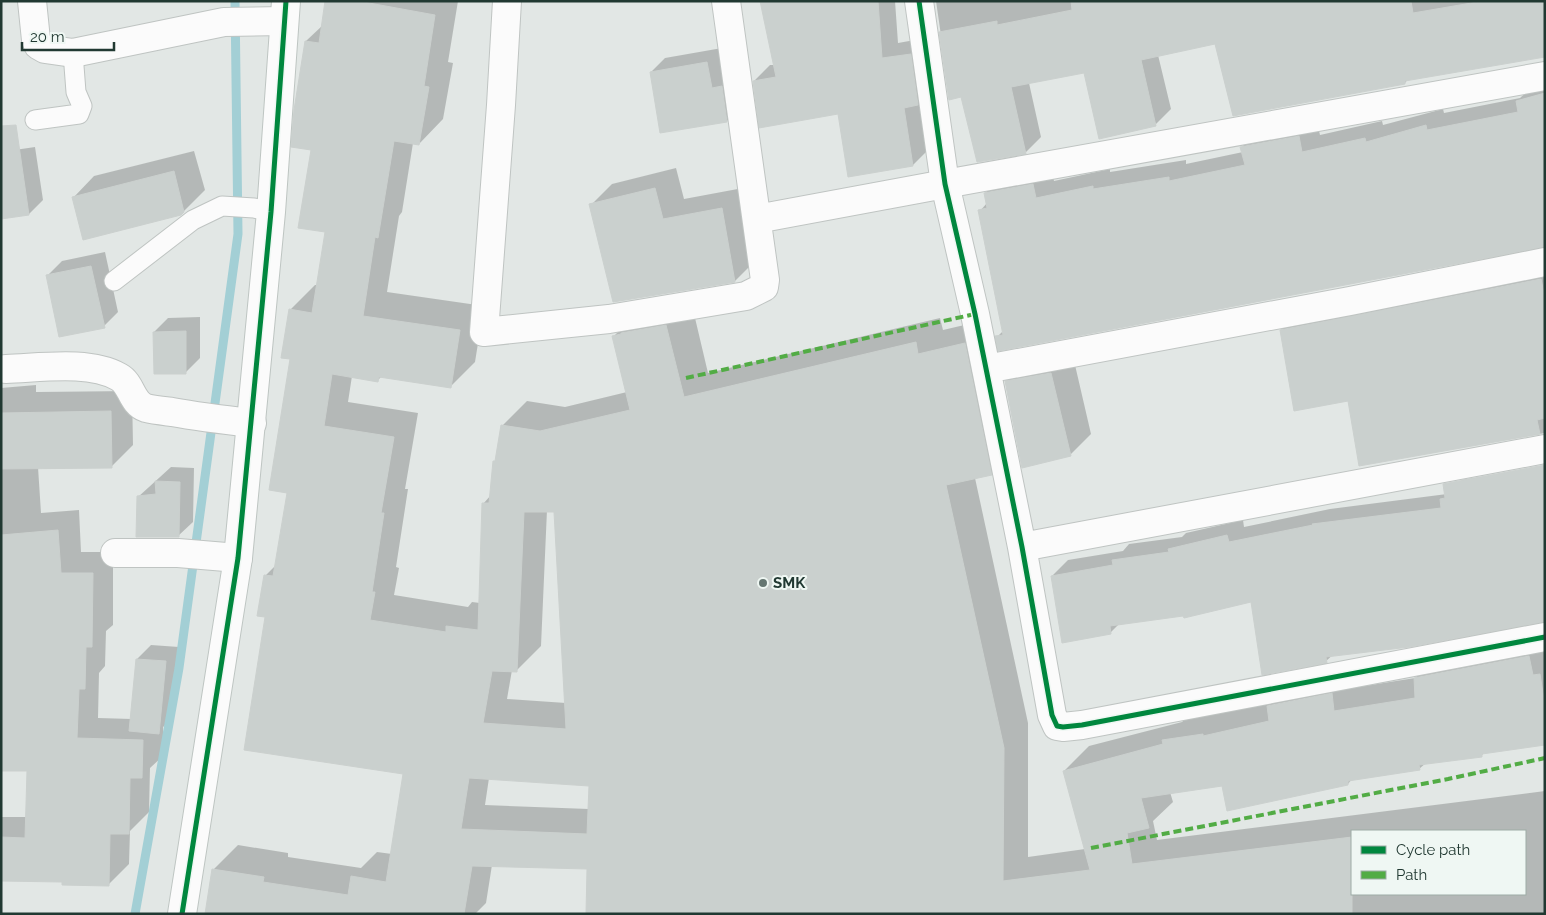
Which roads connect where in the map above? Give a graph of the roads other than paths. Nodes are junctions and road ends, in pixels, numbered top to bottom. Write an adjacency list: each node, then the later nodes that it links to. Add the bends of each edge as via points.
1 (32, 1): 6 (street, via 38,45)
2 (507, 1): 11 (street, via 484,332 609,319 746,296 759,291 765,280)
3 (726, 1): 11 (street)
4 (926, 3): 9 (street)
5 (280, 15): 6 (street, via 224,22); 10 (street)
6 (73, 53): 8 (lane, via 76,92 82,106 79,114)
7 (1545, 76): 9 (street)
8 (35, 120)
9 (945, 184): 11 (street); 15 (street)
10 (262, 210): 13 (lane, via 222,206 193,220); 16 (street)
11 (757, 219)
12 (1545, 262): 15 (street)
13 (114, 282)
14 (6, 369): 16 (street, via 80,366 121,378 136,403 145,407)
15 (986, 369): 18 (street)
16 (241, 421): 20 (street)
17 (1545, 449): 18 (street)
18 (1022, 547): 21 (street, via 1052,715 1057,726 1082,725)
19 (115, 553): 20 (street)
20 (225, 557): 22 (street)
21 (1545, 637)
22 (182, 914)

